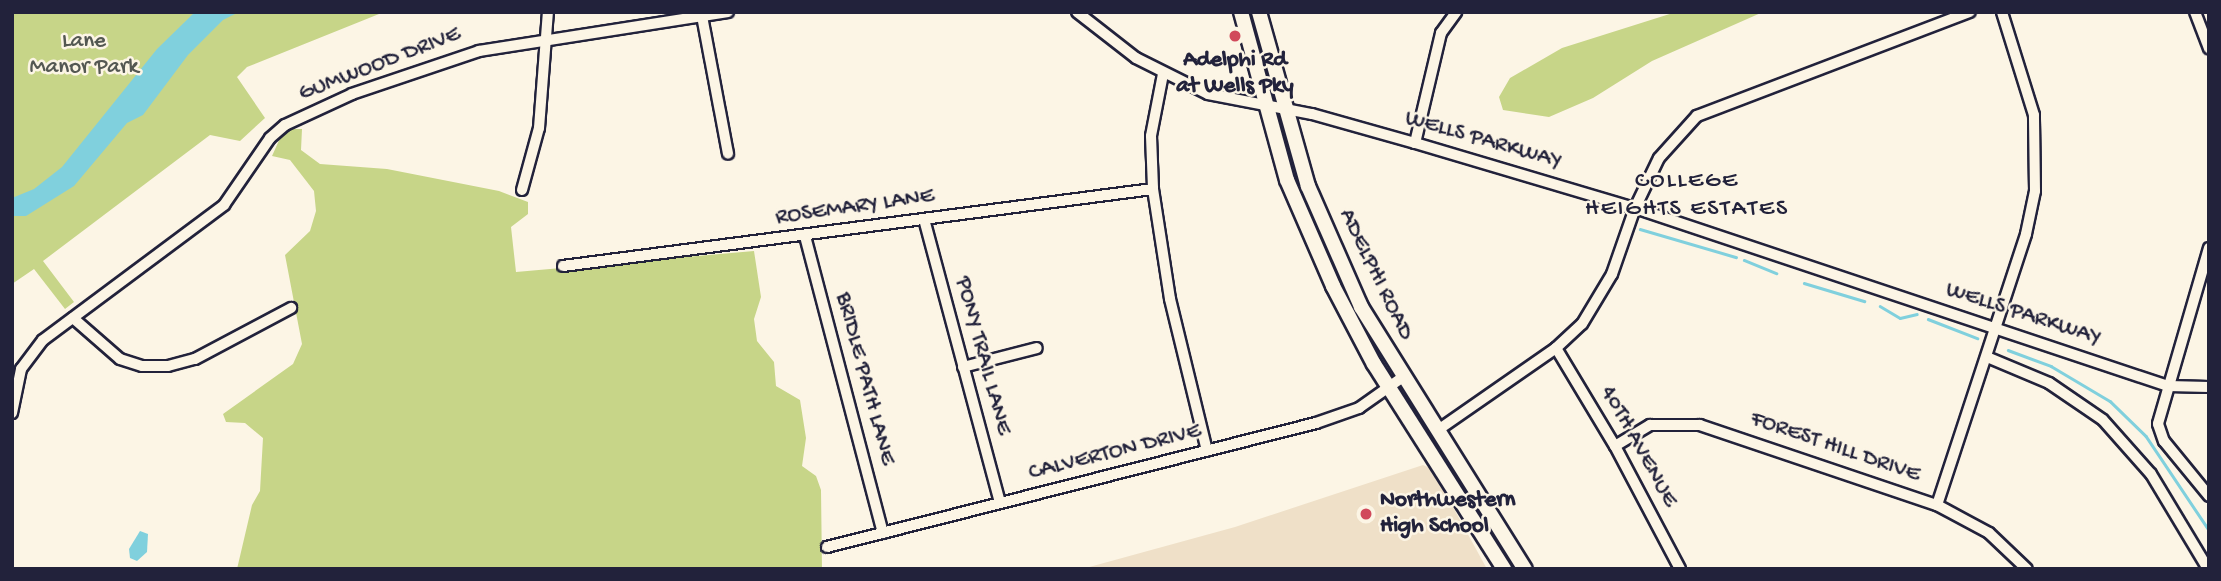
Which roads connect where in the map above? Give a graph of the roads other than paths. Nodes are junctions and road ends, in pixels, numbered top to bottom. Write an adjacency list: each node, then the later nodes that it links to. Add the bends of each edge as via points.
1 (548, 12): 11 (street)
2 (728, 12): 10 (street, GUMWOOD DRIVE)
3 (1077, 12): 13 (street, WELLS PARKWAY)
4 (1241, 12): 14 (main road, ADELPHI ROAD)
5 (1259, 12): 15 (main road, ADELPHI ROAD)
6 (1970, 12): 20 (street, via 1697,116 1666,147)
7 (2002, 12): 27 (street, via 2030,99 2038,165 2026,234)
8 (2195, 12): 12 (street)
9 (1450, 14): 16 (street, via 1441,33)
10 (702, 16): 11 (street, GUMWOOD DRIVE); 17 (street)
11 (546, 37): 19 (street, via 539,128); 26 (street, GUMWOOD DRIVE, via 451,58 352,94 285,125 270,138 224,205)
12 (2209, 48)
13 (1163, 74): 14 (street, WELLS PARKWAY, via 1208,94); 18 (street, via 1151,136)
14 (1264, 105): 15 (street, WELLS PARKWAY); 34 (main road, ADELPHI ROAD, via 1308,230 1348,319)
15 (1285, 108): 16 (street, WELLS PARKWAY); 32 (main road, ADELPHI ROAD, via 1324,222 1370,324)
16 (1415, 143): 20 (street, WELLS PARKWAY)
17 (728, 155)
18 (1153, 189): 21 (street, ROSEMARY LANE); 39 (street, via 1170,299)
19 (522, 190)
20 (1635, 208): 27 (street, WELLS PARKWAY); 29 (street, via 1605,288 1582,324)
21 (924, 219): 22 (street, ROSEMARY LANE); 31 (street, PONY TRAIL LANE)
22 (805, 236): 24 (street, ROSEMARY LANE); 43 (street, BRIDLE PATH LANE)
23 (2209, 248): 33 (street)
24 (563, 266)
25 (290, 308): 26 (street, via 195,359 168,366 142,366 120,359)
26 (73, 318): 36 (street, GUMWOOD DRIVE, via 31,353 16,384)
27 (1996, 329): 30 (street); 33 (street, WELLS PARKWAY)
28 (1037, 348): 31 (street)
29 (1556, 348): 37 (street); 38 (street, 40TH AVENUE)
30 (1987, 357): 42 (street); 49 (street, via 2049,383 2103,419 2151,474)
31 (963, 367): 41 (street, PONY TRAIL LANE)
32 (1403, 377): 34 (street, CALVERTON DRIVE); 37 (main road, ADELPHI ROAD)
33 (2168, 386): 35 (street, WELLS PARKWAY); 40 (street, via 2159,415 2160,432)
34 (1389, 387): 39 (street, CALVERTON DRIVE, via 1349,412); 45 (main road, ADELPHI ROAD)
35 (2209, 387)
36 (12, 413)
37 (1438, 430): 46 (main road, ADELPHI ROAD)
38 (1615, 446): 42 (street, FOREST HILL DRIVE, via 1650,425 1690,422); 47 (street, 40TH AVENUE)
39 (1207, 451): 41 (street, CALVERTON DRIVE)
40 (2209, 496)
41 (1000, 503): 43 (street, CALVERTON DRIVE)
42 (1937, 505): 48 (street, FOREST HILL DRIVE, via 1989,533)
43 (883, 533): 44 (street, CALVERTON DRIVE)
44 (827, 548)
45 (1504, 569)
46 (1525, 569)
47 (1680, 569)
48 (2027, 569)
49 (2208, 569)

